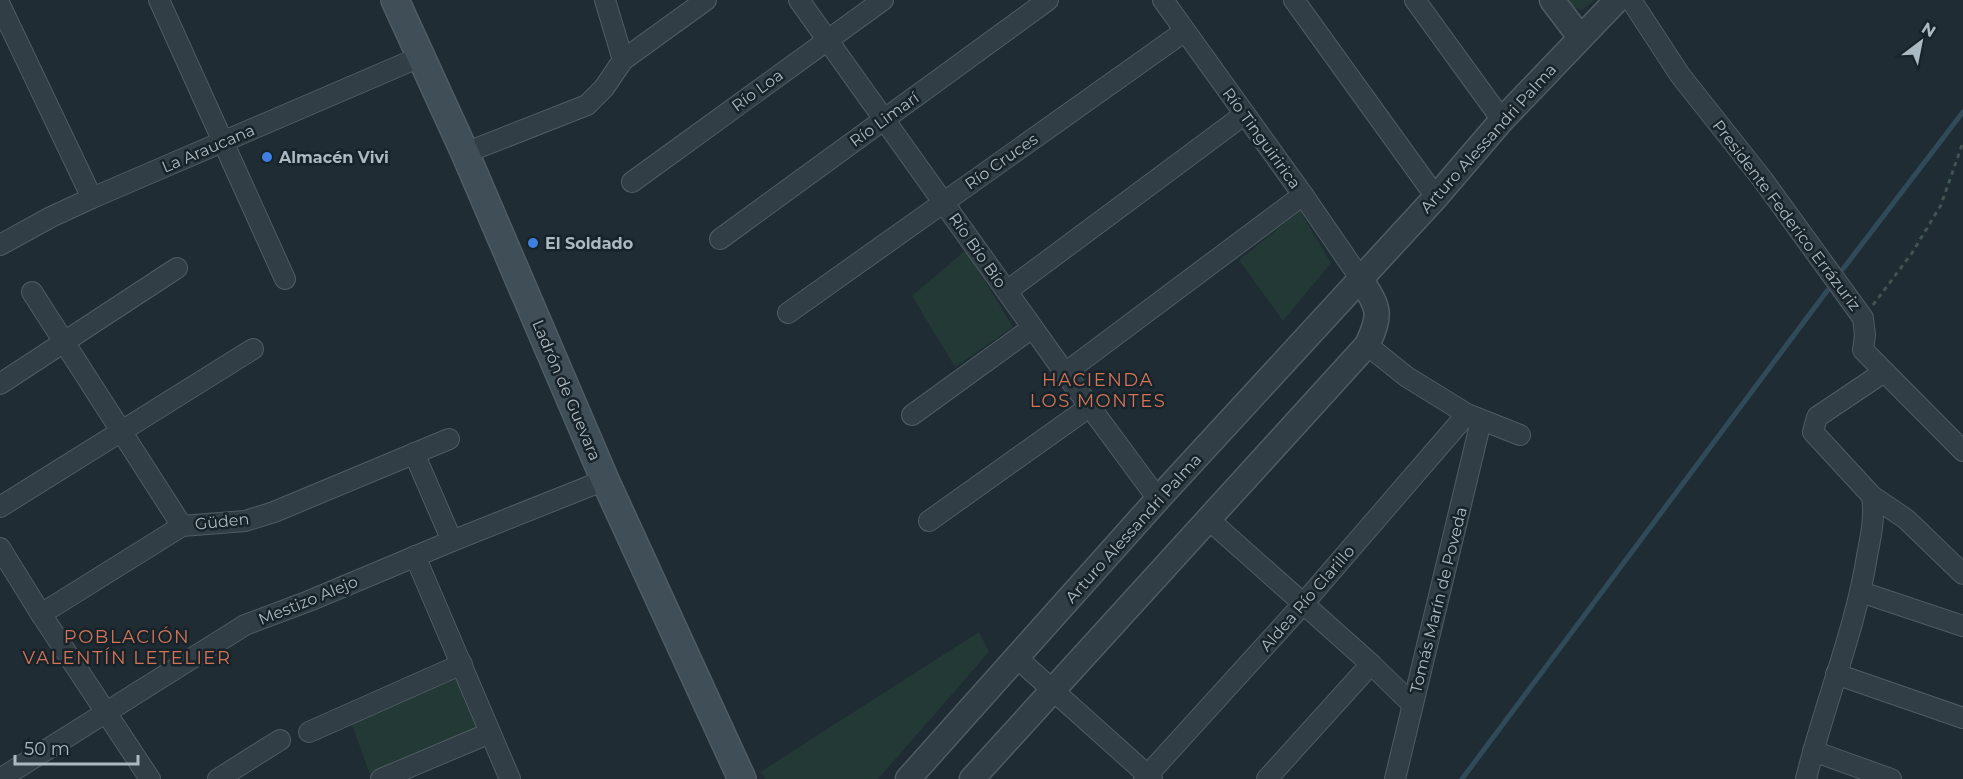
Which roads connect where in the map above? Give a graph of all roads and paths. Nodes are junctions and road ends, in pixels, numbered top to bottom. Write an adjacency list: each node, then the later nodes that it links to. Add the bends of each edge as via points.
1 (159, 0): 23 (street)
2 (395, 0): 18 (main road, Ladrón de Guevara)
3 (605, 0): 19 (street)
4 (705, 0): 19 (street)
5 (799, 0): 17 (street, Río Bío Bío)
6 (883, 0): 17 (street, Río Loa)
7 (1048, 0): 21 (street, Río Limarí)
8 (1162, 0): 15 (street, Río Tinguiririca)
9 (1293, 0): 28 (street)
10 (1414, 0): 22 (street)
11 (1552, 0): 16 (street)
12 (1617, 0): 16 (street, Arturo Alessandri Palma)
13 (1631, 0): 39 (street, Presidente Federico Errázuriz, via 1680,75 1763,180)
14 (0, 5): 29 (street)
15 (1185, 31): 20 (street, Río Tinguiririca); 30 (street, Río Cruces)
16 (1580, 37): 22 (street, Arturo Alessandri Palma)
17 (827, 39): 21 (street, Río Bío Bío); 26 (street, Río Loa)
18 (420, 57): 23 (street, La Araucana); 25 (main road, Ladrón de Guevara)
19 (623, 60): 25 (street, via 587,105)
20 (1245, 114): 27 (street, Río Tinguiririca); 36 (street)
21 (884, 119): 30 (street, Río Bío Bío); 31 (street, Río Limarí)
22 (1502, 120): 28 (street, Arturo Alessandri Palma)
23 (222, 142): 29 (street, La Araucana); 35 (street)
24 (1963, 142): 39 (path, via 1941,206 1912,253)
25 (465, 153): 55 (main road, Ladrón de Guevara)
26 (633, 182)
27 (1303, 195): 34 (street, Río Tinguiririca); 45 (street)
28 (1436, 197): 34 (street, Arturo Alessandri Palma)
29 (92, 198): 32 (street, La Araucana)
30 (943, 201): 36 (street, Río Bío Bío); 38 (street, Río Cruces)
31 (720, 239)
32 (0, 245)
33 (177, 268): 41 (street)
34 (1360, 278): 42 (street, via 1378,315); 57 (street, Arturo Alessandri Palma)
35 (285, 279)
36 (1007, 291): 40 (street, Río Bío Bío)
37 (32, 292): 41 (street)
38 (788, 313)
39 (1863, 318): 44 (street, Presidente Federico Errázuriz, via 1863,350)
40 (1032, 328): 45 (street, Río Bío Bío); 48 (street)
41 (65, 342): 46 (street); 50 (street)
42 (1367, 345): 49 (street, via 1407,377); 59 (street)
43 (253, 349): 50 (street)
44 (1884, 372): 53 (street, Presidente Federico Errázuriz); 56 (street, via 1817,417 1813,432)
45 (1065, 373): 47 (street, Río Bío Bío)
46 (0, 384)
47 (1089, 407): 57 (street, Río Bío Bío); 60 (street)
48 (912, 415)
49 (1474, 417): 51 (street); 67 (street, Aldea Río Clarillo); 75 (street, Tomás Marín de Poveda)
50 (122, 431): 58 (street); 61 (street)
51 (1520, 435)
52 (449, 439): 54 (street, Güden)
53 (1963, 451)
54 (414, 453): 61 (street, Güden, via 274,512 245,521); 62 (street)
55 (605, 480): 62 (street, Mestizo Alejo); 88 (main road, Ladrón de Guevara)
56 (1872, 496): 65 (street, via 1906,519); 66 (street, via 1874,510)
57 (1158, 499): 70 (street, Arturo Alessandri Palma)
58 (0, 507)
59 (1207, 519): 67 (street); 74 (street)
60 (929, 521)
61 (182, 526): 68 (street, Güden)
62 (452, 541): 64 (street, Mestizo Alejo)
63 (0, 548): 68 (street)
64 (415, 556): 71 (street); 76 (street, Mestizo Alejo, via 245,626)
65 (1963, 574)
66 (1861, 592): 69 (street); 73 (street)
67 (1303, 604): 72 (street); 83 (street, Aldea Río Clarillo)
68 (41, 614): 76 (street)
69 (1963, 626)
70 (1017, 658): 74 (street); 89 (street, Arturo Alessandri Palma)
71 (462, 664): 78 (street); 79 (street)
72 (1371, 664): 75 (street); 91 (street)
73 (1836, 674): 77 (street); 81 (street)
74 (1053, 690): 83 (street); 90 (street)
75 (1412, 704): 92 (street, Tomás Marín de Poveda)
76 (106, 711): 82 (street, Mestizo Alejo); 84 (street)
77 (1963, 718)
78 (309, 732)
79 (490, 733): 86 (street); 87 (street)
80 (280, 740): 85 (street)
81 (1813, 751): 93 (street); 94 (street)
82 (1, 776)
83 (1148, 778)
84 (150, 779)
85 (218, 779)
86 (381, 779)
87 (510, 779)
88 (742, 779)
89 (908, 779)
90 (972, 779)
91 (1267, 779)
92 (1395, 779)
93 (1806, 779)
94 (1891, 779)

